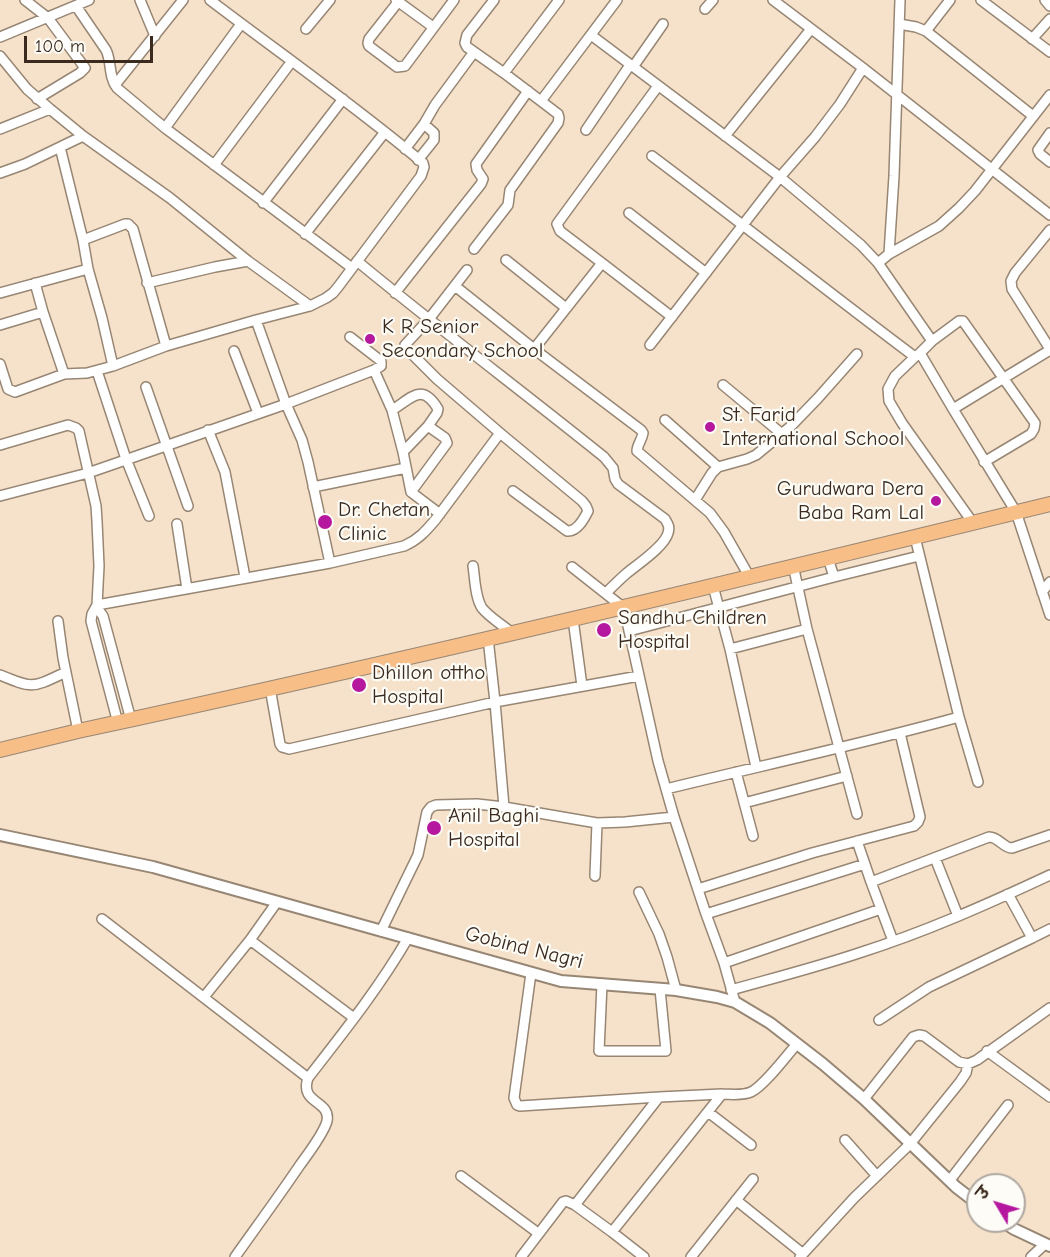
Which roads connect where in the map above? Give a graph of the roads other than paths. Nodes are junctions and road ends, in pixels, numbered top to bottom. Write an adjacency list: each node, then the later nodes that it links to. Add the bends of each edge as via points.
1 (25, 0): 21 (street)
2 (89, 0): 18 (street)
3 (140, 0): 31 (street)
4 (183, 0): 31 (street)
5 (210, 0): 23 (street)
6 (330, 0): 27 (street)
7 (454, 0): 26 (street)
8 (494, 0): 34 (street, via 465,39)
9 (559, 0): 40 (street)
10 (617, 0): 30 (street)
11 (713, 0): 20 (street)
12 (773, 0): 28 (street)
13 (900, 0): 25 (street)
14 (950, 0): 29 (street)
15 (981, 0): 33 (street)
16 (1045, 0): 19 (street)
17 (397, 1): 26 (street); 26 (street, via 368,43 396,67 405,66)
18 (76, 6): 21 (street); 41 (street, via 106,50)
19 (1050, 6)
20 (705, 9)
21 (48, 18): 32 (street); 46 (street, via 86,68)
22 (1050, 20): 33 (street)
23 (241, 24): 37 (street); 52 (street)
24 (663, 24): 38 (street)
25 (899, 24): 29 (street); 44 (street)
26 (433, 27)
27 (306, 29)
28 (811, 29): 39 (street); 58 (street)
29 (926, 31): 50 (street)
30 (591, 35): 38 (street); 48 (street)
31 (155, 36): 41 (street)
32 (0, 37)
33 (1032, 39): 35 (street)
34 (474, 52): 40 (street); 51 (street)
35 (1050, 52)
36 (0, 56): 46 (street)
37 (292, 61): 47 (street); 64 (street)
38 (632, 66): 42 (street); 54 (street)
39 (863, 68): 44 (street); 67 (street, via 840,104)
40 (504, 73): 43 (street)
41 (115, 85): 52 (street)
42 (658, 86): 58 (street); 79 (street, via 557,224 560,231)
43 (528, 91): 48 (street); 88 (street, via 476,164 482,184)
44 (896, 95): 65 (street); 76 (street)
45 (1050, 95): 50 (street)
46 (37, 99): 49 (street)
47 (343, 99): 55 (street); 68 (street)
48 (541, 101): 75 (street, via 558,114 558,123 510,190 508,205)
49 (50, 109): 53 (street); 57 (street)
50 (1033, 116): 65 (street)
51 (424, 124): 60 (street); 62 (street, via 434,133 434,140)
52 (165, 128): 64 (street)
53 (0, 129)
54 (586, 130)
55 (385, 132): 60 (street); 73 (street)
56 (1050, 133): 63 (street, via 1038,150)
57 (83, 136): 59 (street); 78 (street, via 170,198)
58 (726, 136): 67 (street)
59 (60, 147): 66 (street); 74 (street)
60 (405, 149): 62 (street)
61 (652, 156): 71 (street)
62 (418, 160): 81 (street, via 424,167 421,176)
63 (1050, 162)
64 (214, 165): 68 (street)
65 (992, 169): 70 (street); 76 (street, via 939,226)
66 (0, 172)
67 (780, 177): 71 (street); 80 (street)
68 (263, 203): 73 (street)
69 (629, 213): 84 (street)
70 (1050, 215)
71 (744, 225): 84 (street); 105 (street)
72 (1050, 230): 102 (street, via 1011,281 1012,289)
73 (305, 234): 81 (street)
74 (83, 240): 82 (street); 86 (street, via 128,224 133,229)
75 (474, 249)
76 (890, 254): 80 (street)
77 (506, 260): 91 (street)
78 (248, 261): 86 (street); 90 (street)
79 (602, 263): 91 (street); 93 (street)
80 (878, 263): 98 (street)
81 (354, 264): 88 (street); 90 (street, via 333,293)
82 (88, 269): 85 (street); 107 (street)
83 (467, 270): 87 (street)
84 (705, 273): 93 (street)
85 (35, 283): 89 (street); 92 (street)
86 (147, 283): 100 (street)
87 (455, 286): 94 (street); 101 (street)
88 (395, 292): 94 (street)
89 (0, 293)
90 (310, 306): 95 (street)
91 (566, 308): 101 (street)
92 (43, 312): 96 (street); 110 (street)
93 (672, 316): 99 (street)
94 (429, 319): 121 (street, via 406,347); 158 (street, via 604,457 618,484 669,525 658,548)
95 (256, 320): 100 (street); 114 (street)
96 (0, 325)
97 (350, 337): 109 (street, via 381,361 381,366)
98 (932, 341): 105 (street); 111 (street, via 963,321)
99 (650, 345)
100 (166, 346): 107 (street)
101 (534, 349): 135 (street, via 641,430 643,437 637,451 640,455)
102 (1050, 349): 111 (street)
103 (234, 351): 117 (street)
104 (857, 354): 122 (street)
105 (918, 355): 115 (street); 141 (street, via 895,376 888,389 889,401)
106 (0, 364): 110 (street, via 8,389 15,392)
107 (113, 366): 108 (street)
108 (97, 370): 110 (street); 126 (street)
109 (374, 370): 114 (street); 116 (street)
110 (64, 374)
111 (1003, 378): 115 (street); 127 (street, via 1035,423 1034,429)
112 (723, 385): 122 (street)
113 (146, 387): 124 (street)
114 (286, 404): 117 (street); 131 (street, via 302,441)
115 (953, 409): 127 (street)
116 (392, 410): 119 (street, via 419,393 425,394 438,409); 125 (street)
117 (258, 413): 120 (street)
118 (665, 420): 128 (street)
119 (428, 426): 125 (street); 133 (street, via 447,443)
120 (208, 430): 124 (street); 151 (street, via 225,472)
121 (500, 433): 132 (street, via 582,501 588,511 576,529 567,531); 139 (street)
122 (782, 434): 128 (street, via 756,455)
123 (0, 445): 130 (street, via 72,426 79,431)
124 (166, 445): 126 (street); 137 (street)
125 (403, 452): 129 (street)
126 (126, 459): 130 (street); 140 (street)
127 (984, 462): 138 (street)
128 (718, 467): 135 (street)
129 (406, 468): 131 (street); 133 (street)
130 (88, 473): 134 (street); 159 (street, via 96,506)
131 (313, 487): 146 (street)
132 (513, 490)
133 (411, 492): 139 (street)
134 (0, 496)
135 (695, 500): 150 (street, via 724,532)
136 (1050, 504): 138 (main road)
137 (188, 506)
138 (1016, 512): 141 (main road); 157 (street)
139 (440, 514): 146 (street, via 416,541)
140 (149, 516)
141 (972, 523): 143 (main road)
142 (177, 524): 156 (street)
143 (915, 537): 144 (street); 145 (main road)
144 (920, 556): 152 (street); 176 (street)
145 (828, 558): 147 (main road); 152 (street)
146 (330, 563): 151 (street)
147 (793, 565): 150 (main road); 155 (street)
148 (473, 566): 167 (street, via 481,607)
149 (572, 567): 158 (street)
150 (749, 576): 154 (main road)
151 (245, 577): 156 (street)
152 (834, 577): 155 (street)
153 (1050, 582): 157 (street)
154 (713, 586): 160 (street); 161 (main road)
155 (797, 586): 160 (street); 165 (street)
156 (187, 589): 159 (street)
157 (1042, 592): 162 (street)
158 (606, 593): 161 (street)
159 (97, 606): 177 (street, via 103,616)
160 (718, 607): 166 (street); 169 (street)
161 (624, 608): 163 (main road); 166 (street)
162 (1050, 615)
163 (573, 619): 167 (main road); 173 (street)
164 (58, 621): 170 (street)
165 (807, 628): 169 (street); 180 (street)
166 (629, 631): 172 (street)
167 (512, 633): 168 (main road)
168 (488, 638): 174 (main road); 175 (street)
169 (730, 649): 182 (street)
170 (66, 672): 171 (street, via 34,686); 178 (street)
171 (0, 675)
172 (639, 676): 173 (street); 186 (street)
173 (582, 686): 175 (street)
174 (270, 688): 175 (street, via 280,744 285,749); 177 (main road)
175 (495, 702): 188 (street)
176 (959, 717): 179 (street); 185 (street)
177 (124, 721): 178 (main road)
178 (78, 731): 181 (main road)
179 (900, 733): 180 (street); 195 (street, via 916,795 918,822)
180 (838, 747): 182 (street); 184 (street)
181 (0, 750)
182 (756, 767): 183 (street)
183 (736, 772): 186 (street); 187 (street)
184 (847, 776): 187 (street); 189 (street)
185 (978, 782)
186 (666, 789): 190 (street)
187 (744, 803): 194 (street)
188 (504, 807): 191 (street); 210 (street, via 431,807 418,855)
189 (857, 814)
190 (674, 817): 191 (street); 201 (street)
191 (597, 824): 199 (street)
192 (0, 835): 204 (street, Gobind Nagri, via 153,867)
193 (1050, 835): 196 (street, via 1012,848 989,837)
194 (753, 836)
195 (857, 841): 197 (street); 201 (street)
196 (935, 858): 200 (street); 207 (street)
197 (865, 864): 200 (street); 206 (street)
198 (1050, 875): 203 (street)
199 (595, 876)
200 (871, 882): 205 (street)
201 (698, 889): 206 (street)
202 (639, 892): 219 (street, via 659,934)
203 (1008, 894): 207 (street); 212 (street)
204 (277, 902): 210 (street, Gobind Nagri); 213 (street)
205 (881, 909): 214 (street); 215 (street)
206 (706, 914): 215 (street)
207 (958, 916): 214 (street)
208 (102, 919): 221 (street)
209 (1050, 929): 212 (street)
210 (381, 931): 211 (street, Gobind Nagri)
211 (408, 938): 216 (street, Gobind Nagri); 224 (street)
212 (1032, 938): 225 (street, via 929,987)
213 (250, 940): 221 (street); 224 (street)
214 (893, 941): 220 (street)
215 (724, 963): 220 (street)
216 (531, 973): 217 (street, Gobind Nagri, via 561,981); 232 (street, via 514,1098 517,1105)
217 (602, 984): 218 (street, Gobind Nagri); 218 (street, via 599,1052 666,1051)
218 (660, 989): 219 (street, Gobind Nagri)
219 (676, 990): 222 (street, Gobind Nagri)
220 (731, 990): 222 (street)
221 (204, 997): 229 (street)
222 (735, 1002): 226 (street, Gobind Nagri)
223 (1048, 1013): 227 (street)
224 (354, 1018): 229 (street)
225 (879, 1020)
226 (797, 1044): 230 (street, via 753,1091 743,1095); 233 (street, Gobind Nagri)
227 (987, 1051): 228 (street); 231 (street)
228 (968, 1064): 233 (street, via 959,1062 924,1036 913,1037); 237 (street, via 960,1082)
229 (308, 1078): 252 (street, via 307,1093 321,1105 328,1119)
230 (722, 1094): 232 (street); 235 (street)
231 (1050, 1096)
232 (659, 1097): 245 (street)
233 (864, 1099): 237 (street, Gobind Nagri)
234 (1008, 1105): 242 (street)
235 (708, 1112): 238 (street); 246 (street)
236 (845, 1140): 240 (street)
237 (910, 1144): 240 (street); 242 (street, Gobind Nagri)
238 (751, 1145)
239 (461, 1176): 247 (street)
240 (877, 1176): 251 (street)
241 (753, 1179): 244 (street)
242 (950, 1180): 243 (street, Gobind Nagri)
243 (966, 1194)
244 (736, 1200): 250 (street); 251 (street)
245 (575, 1204): 246 (street); 247 (street, via 563,1203)
246 (612, 1232): 254 (street)
247 (538, 1233): 253 (street)
248 (1024, 1233): 249 (street)
249 (1047, 1245): 255 (street)
250 (696, 1255)
251 (801, 1255)
252 (235, 1257)
253 (521, 1257)
254 (644, 1257)
255 (1031, 1257)

